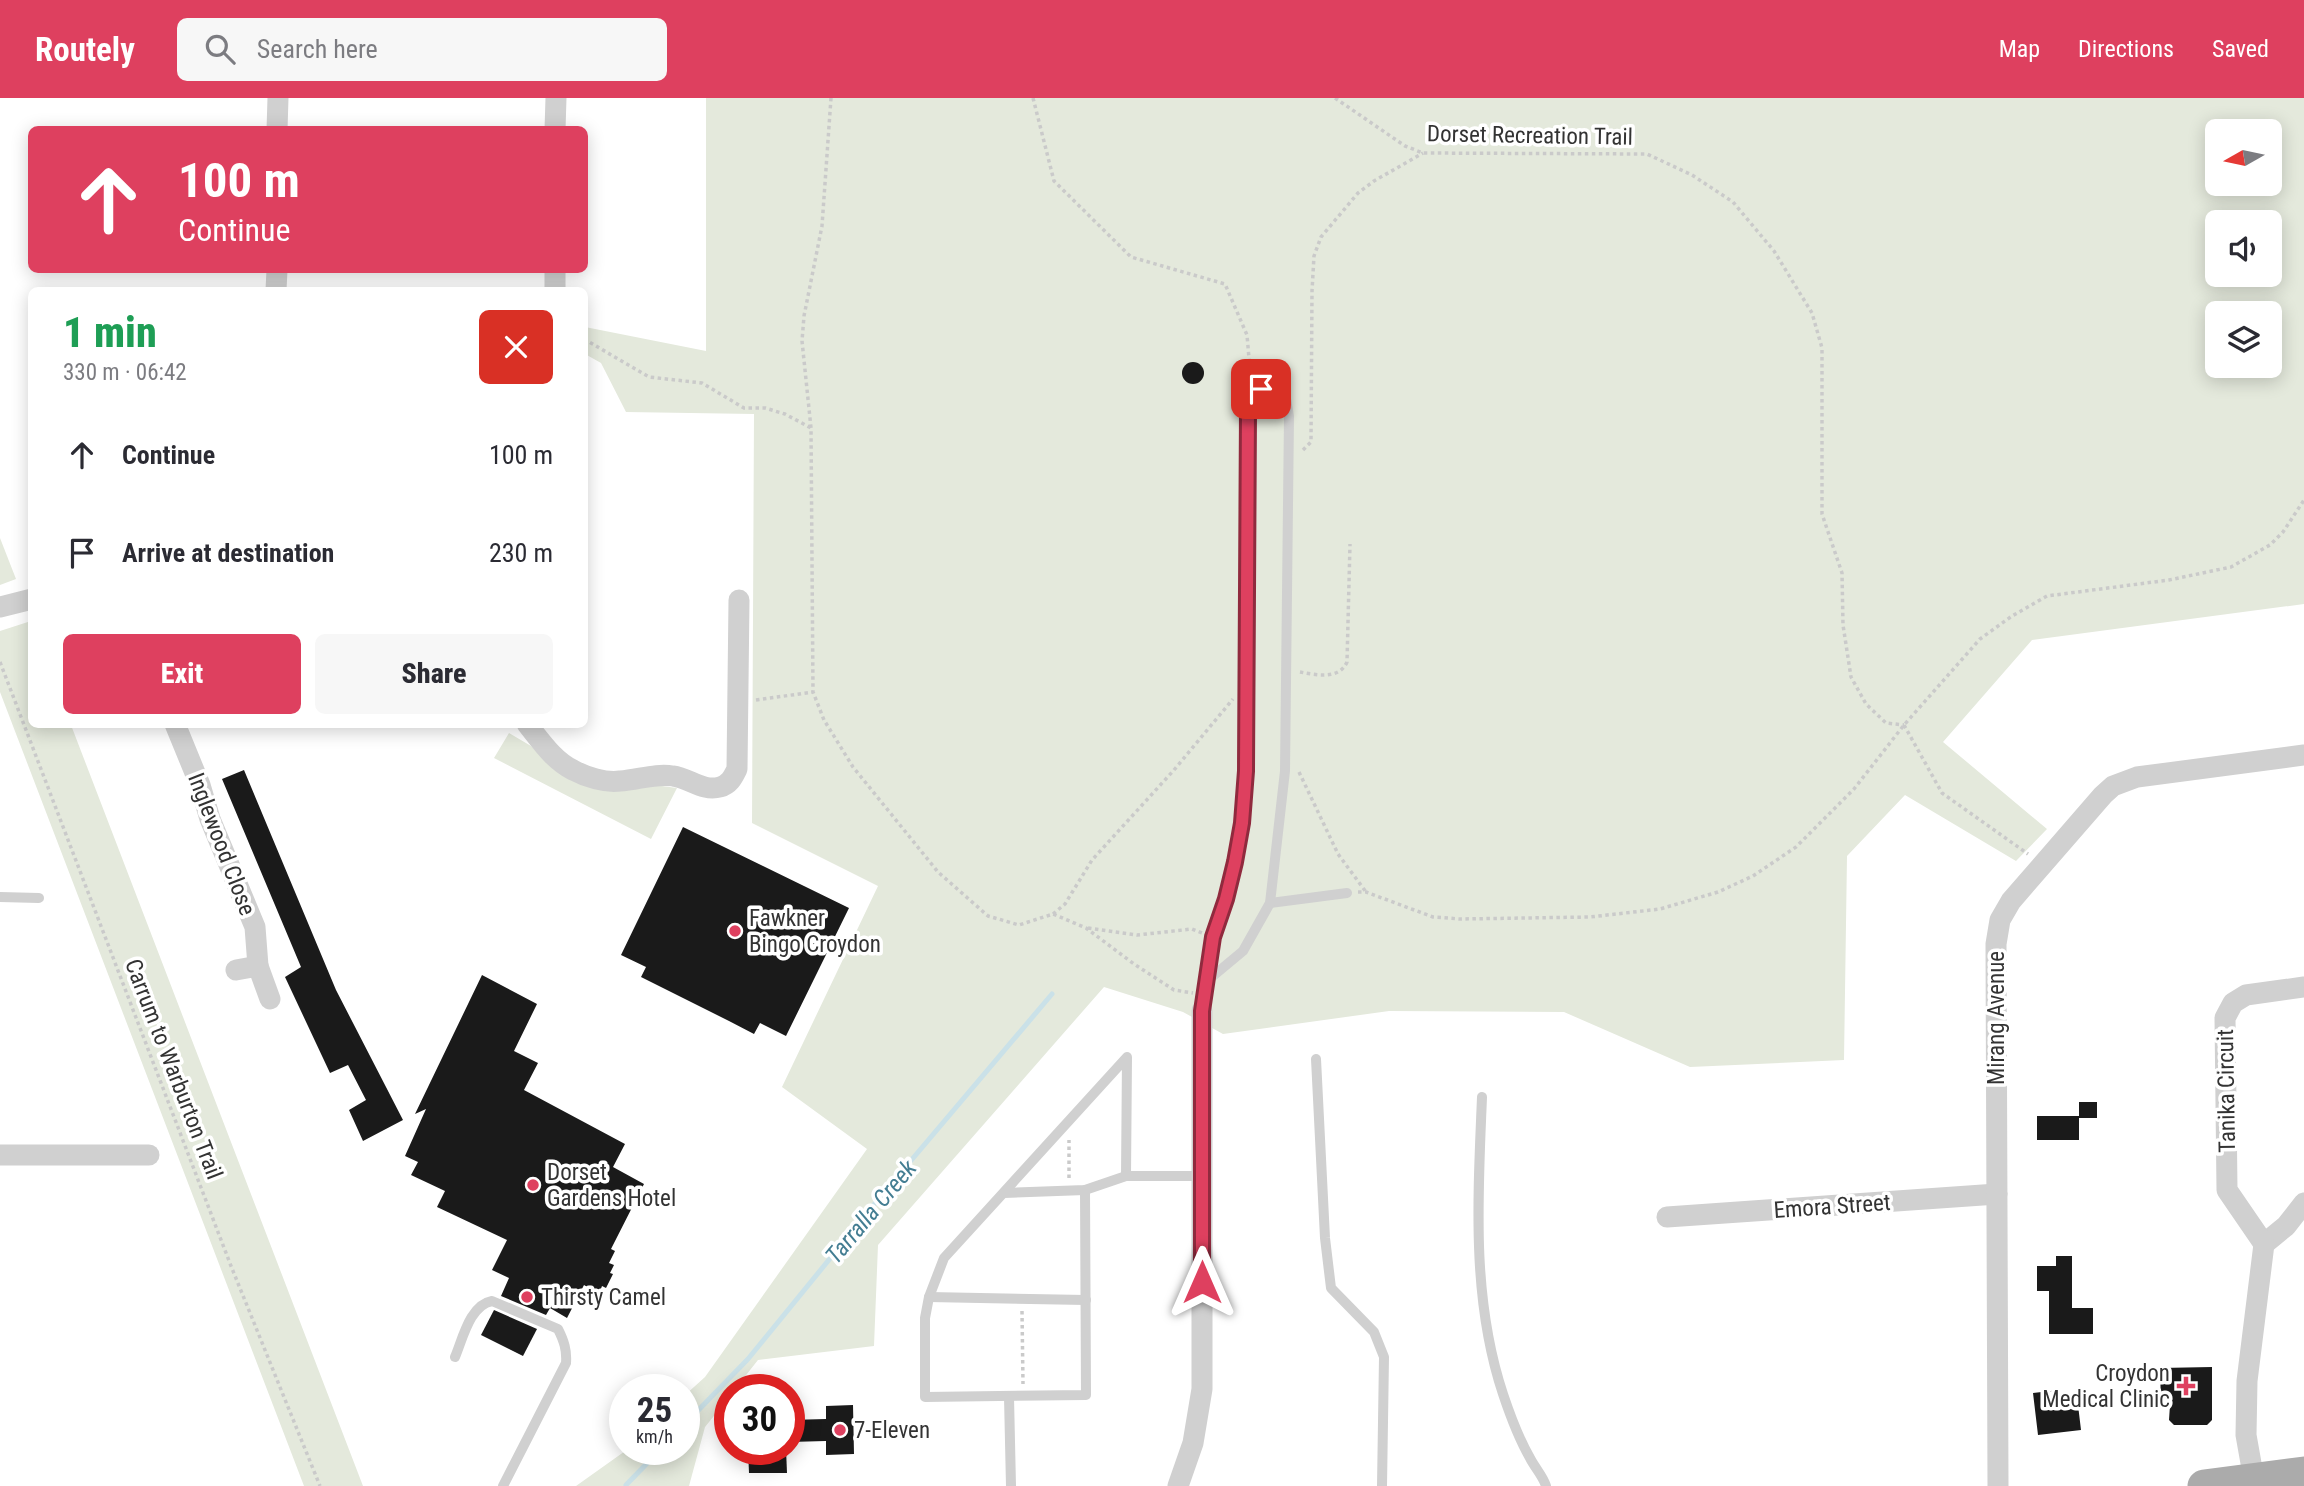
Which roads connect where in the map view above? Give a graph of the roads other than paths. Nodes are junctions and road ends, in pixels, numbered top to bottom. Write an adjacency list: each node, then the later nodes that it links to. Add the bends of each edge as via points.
1 (278, 98): 3 (street)
2 (556, 98): 4 (street)
3 (277, 126)
4 (555, 126)
5 (28, 600): 7 (street)
6 (739, 600): 9 (street, via 737,769 730,782 706,788 676,776 601,780 556,759)
7 (0, 607)
8 (177, 728): 15 (street, Inglewood Close, via 255,927)
9 (530, 728)
10 (2304, 755): 29 (street, Mirang Avenue, via 2124,780 2103,795 2004,910 1997,931)
11 (1347, 893): 14 (lane)
12 (0, 897): 13 (lane)
13 (39, 898)
14 (1270, 903): 17 (lane, via 1243,951); 17 (lane, via 1285,771 1289,416 1286,399 1277,389 1261,389 1252,397 1248,411 1242,823 1213,937)
15 (258, 966): 16 (street); 19 (street, Inglewood Close)
16 (236, 970)
17 (1207, 981): 20 (lane)
18 (2304, 987): 32 (street, Tanika Circuit, via 2246,995 2233,1003 2225,1017 2227,1190)
19 (270, 999)
20 (1203, 1003): 26 (street)
21 (1316, 1059): 42 (lane, via 1331,1288 1374,1332 1384,1357)
22 (1482, 1097): 43 (lane, via 1477,1219 1488,1328 1503,1393)
23 (0, 1155): 24 (street)
24 (149, 1155)
25 (1126, 1175): 26 (lane); 27 (lane); 28 (lane, via 1126,1057)
26 (1201, 1176): 41 (street, via 1202,1389 1194,1443)
27 (1084, 1189): 28 (lane); 34 (lane)
28 (1004, 1193): 33 (lane, via 944,1258)
29 (1997, 1194): 31 (street, Emora Street); 44 (street, Mirang Avenue)
30 (2304, 1203): 32 (street)
31 (1667, 1217)
32 (2264, 1244): 38 (street, via 2247,1381 2246,1435)
33 (929, 1297): 34 (lane); 36 (lane, via 925,1397)
34 (1086, 1300): 36 (lane, via 1086,1395)
35 (455, 1357): 39 (lane, via 475,1312 483,1302 492,1301 558,1329 567,1351 566,1363)
36 (1009, 1397): 40 (lane)
37 (2304, 1474): 38 (main road)
38 (2255, 1483): 45 (main road)
39 (503, 1486)
40 (1011, 1486)
41 (1178, 1486)
42 (1382, 1486)
43 (1546, 1486)
44 (1998, 1486)
45 (2204, 1486)

